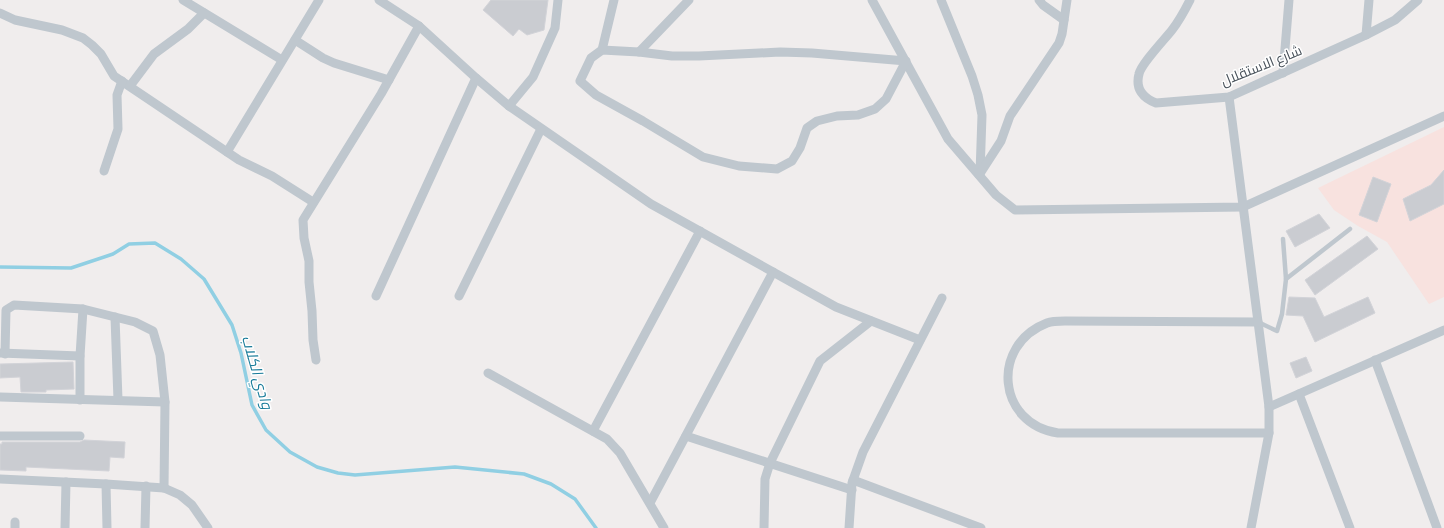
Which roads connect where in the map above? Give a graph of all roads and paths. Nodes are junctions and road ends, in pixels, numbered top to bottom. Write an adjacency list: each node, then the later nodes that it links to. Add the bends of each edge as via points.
1 (183, 0): 16 (street)
2 (319, 0): 20 (street)
3 (379, 0): 18 (street)
4 (558, 0): 31 (street, via 555,28 533,77)
5 (614, 0): 21 (street)
6 (689, 0): 22 (street)
7 (872, 0): 24 (street)
8 (941, 0): 36 (street, via 978,95 982,115)
9 (1039, 0): 17 (street)
10 (1067, 0): 17 (street)
11 (1190, 0): 30 (street, شارع الاستقلال, via 1174,28 1139,73 1141,93 1147,100 1156,103)
12 (1289, 0): 25 (street)
13 (1369, 0): 19 (street)
14 (1418, 0): 19 (street, شارع الاستقلال, via 1395,20)
15 (0, 13): 28 (street, via 16,20 62,30 82,38 101,54 114,76)
16 (204, 13): 23 (street); 29 (street, via 188,29 154,54)
17 (1064, 20): 36 (street, via 1059,43 1010,116 1001,141)
18 (419, 26): 26 (street); 27 (street)
19 (1366, 35): 25 (street, شارع الاستقلال)
20 (295, 40): 23 (street); 27 (street, via 334,63)
21 (602, 50): 22 (street); 24 (street, via 591,58 580,81 596,95 703,157 739,166 776,169 792,161 808,128 817,121 837,116 858,115 875,109 886,99)
22 (639, 52): 24 (street, via 672,56 812,53)
23 (282, 60): 34 (street)
24 (906, 61): 36 (street, via 948,139)
25 (1283, 73): 30 (street, شارع الاستقلال)
26 (476, 78): 31 (street); 44 (street)
27 (389, 80): 37 (street)
28 (122, 81): 29 (street); 35 (street, via 118,95 118,129)
29 (130, 86): 34 (street)
30 (1229, 97): 38 (street)
31 (509, 106): 33 (street)
32 (1444, 116): 38 (street)
33 (541, 129): 40 (street, via 652,204); 45 (street)
34 (227, 152): 37 (street)
35 (104, 171)
36 (980, 175): 38 (street, via 996,195 1015,210)
37 (313, 202): 55 (street, via 303,220 309,261)
38 (1243, 207): 50 (street)
39 (1350, 229): 43 (lane)
40 (700, 232): 42 (street); 64 (street)
41 (1283, 239): 43 (lane)
42 (774, 272): 49 (street, via 836,307); 68 (street)
43 (1286, 279): 50 (lane, via 1282,314 1277,331)
44 (376, 296)
45 (459, 296)
46 (942, 298): 52 (street)
47 (84, 309): 48 (street); 53 (street, via 14,305 6,310); 54 (street)
48 (115, 317): 61 (street); 62 (street, via 135,322 153,331 160,356)
49 (871, 320): 52 (street); 69 (street, via 820,362)
50 (1258, 322): 63 (street); 65 (street, via 1048,323 1035,329 1018,345 1011,357 1008,382 1010,394 1021,413 1038,428 1058,433)
51 (1444, 330): 56 (street)
52 (920, 340): 71 (street, via 863,452)
53 (3, 354): 54 (street)
54 (80, 356): 60 (street)
55 (316, 360)
56 (1374, 360): 58 (street); 88 (street)
57 (488, 373): 64 (street)
58 (1299, 394): 63 (street); 87 (street)
59 (0, 397): 60 (street)
60 (80, 400): 61 (street)
61 (118, 400): 62 (street)
62 (165, 402): 75 (street)
63 (1269, 407): 65 (street)
64 (594, 431): 77 (street, via 607,439 620,453)
65 (1269, 433): 86 (street)
66 (0, 436): 67 (street)
67 (80, 436)
68 (686, 436): 69 (street); 77 (street)
69 (770, 464): 76 (street); 83 (street, via 765,479)
70 (0, 479): 72 (street)
71 (853, 480): 76 (street); 85 (street)
72 (66, 482): 73 (street); 78 (street)
73 (106, 484): 74 (street); 79 (street)
74 (146, 486): 75 (street); 80 (street)
75 (164, 488): 81 (street, via 180,495 192,505)
76 (852, 490): 84 (street)
77 (650, 503): 82 (street)
78 (65, 528)
79 (107, 528)
80 (145, 528)
81 (208, 528)
82 (664, 528)
83 (764, 528)
84 (849, 528)
85 (981, 528)
86 (1251, 528)
87 (1350, 528)
88 (1437, 528)

